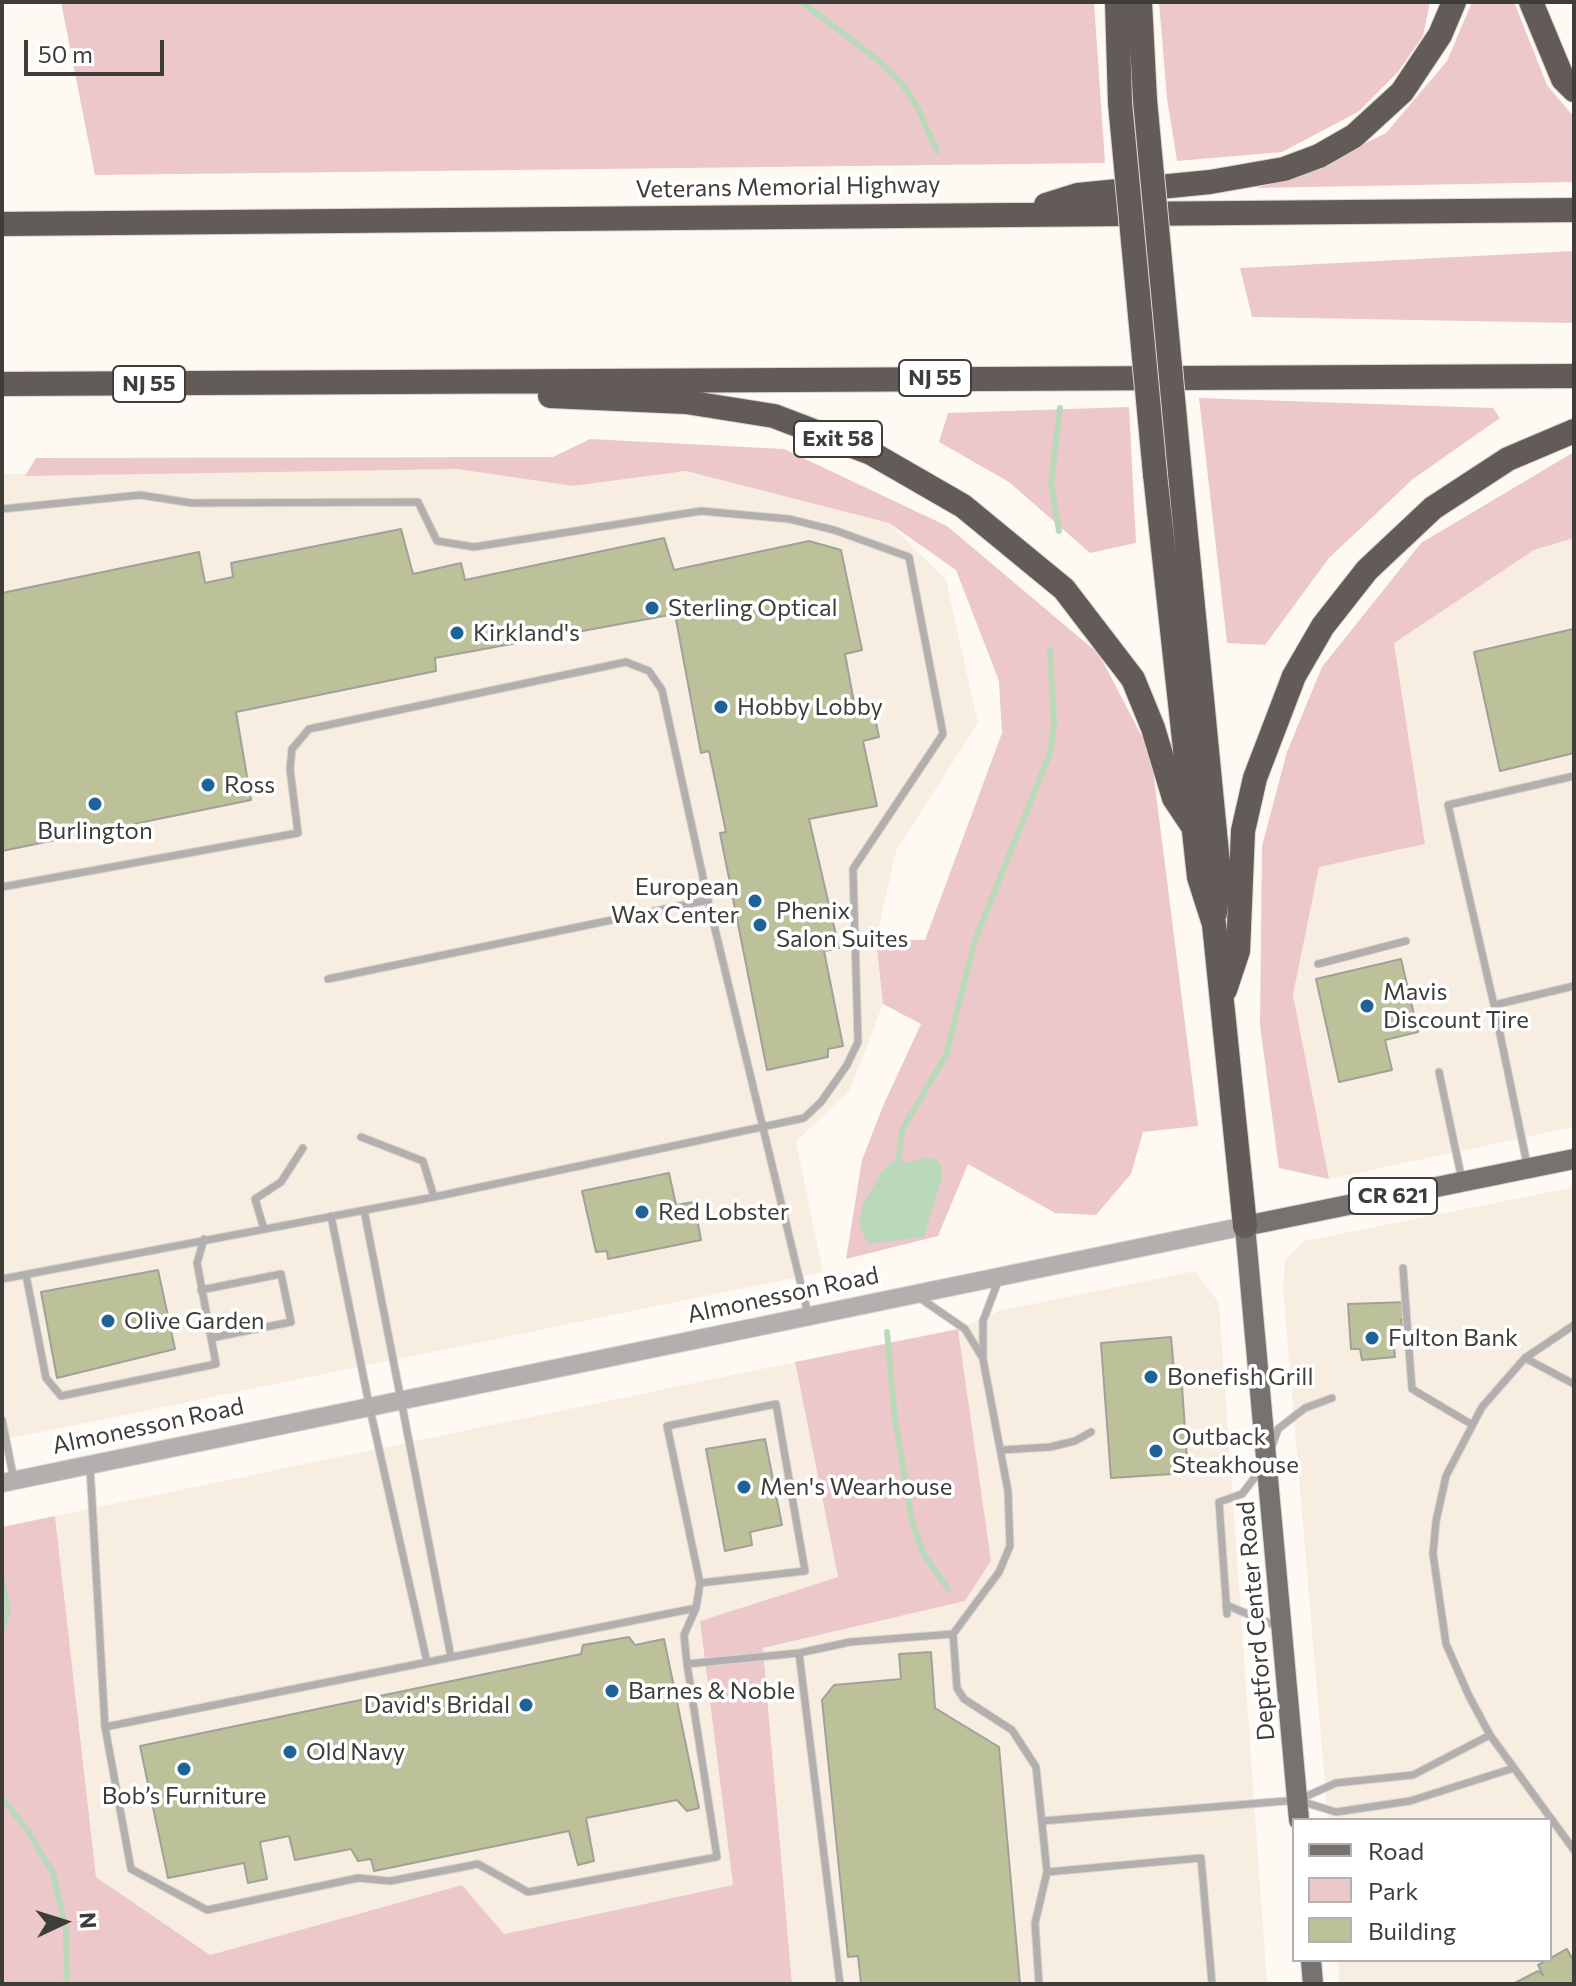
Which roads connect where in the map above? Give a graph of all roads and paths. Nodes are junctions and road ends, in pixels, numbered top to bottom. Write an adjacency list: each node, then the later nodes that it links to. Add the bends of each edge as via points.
1 (1117, 2): 15 (highway, Exit 58, bridge, via 1120,103)
2 (1140, 2): 18 (highway, bridge, via 1219,874)
3 (1454, 2): 7 (highway, via 1440,35 1402,92 1354,136 1319,156 1284,169 1210,182 1078,195)
4 (1531, 2): 5 (highway, via 1563,79)
5 (1574, 90)
6 (1574, 210): 7 (highway, Veterans Memorial Highway)
7 (1023, 212): 8 (highway, Veterans Memorial Highway)
8 (2, 224)
9 (1574, 376): 11 (highway, NJ 55)
10 (2, 384): 11 (highway, NJ 55)
11 (296, 384): 15 (highway, Exit 58, via 724,406 774,416 871,453 963,506 1064,589 1133,679 1174,798)
12 (1574, 431): 23 (highway, via 1508,459 1433,508 1367,570 1323,626 1294,676 1255,778 1243,831 1238,951)
13 (2, 509): 26 (lane, via 140,495 192,503 418,502 437,541 474,547 701,511 789,519 909,557 943,734 853,869 858,1042 853,1056 804,1118)
14 (1574, 776): 24 (lane, via 1448,805)
15 (1194, 828): 18 (highway, Exit 58, via 1199,877)
16 (2, 887): 17 (lane, via 298,833 292,749 309,729 626,662 649,671 662,690)
17 (708, 900): 21 (lane); 26 (lane)
18 (1214, 924): 23 (highway)
19 (1406, 941): 20 (lane)
20 (1318, 964)
21 (328, 979)
22 (1574, 986): 24 (lane)
23 (1222, 999): 35 (highway)
24 (1494, 1005): 30 (lane)
25 (1439, 1072): 31 (lane)
26 (763, 1128): 32 (lane); 44 (lane)
27 (361, 1137): 32 (lane, via 423,1161)
28 (303, 1148): 36 (lane, via 281,1182 255,1199)
29 (1574, 1159): 30 (main road, Almonesson Road / CR 621)
30 (1529, 1169): 31 (main road, Almonesson Road / CR 621)
31 (1462, 1182): 35 (main road, Almonesson Road / CR 621)
32 (434, 1197): 33 (lane)
33 (364, 1210): 34 (lane); 51 (lane)
34 (331, 1216): 36 (lane); 52 (lane)
35 (1245, 1226): 40 (street, Almonesson Road / CR 621); 57 (main road, Deptford Center Road)
36 (264, 1229): 37 (lane)
37 (204, 1239): 39 (lane); 42 (lane, via 197,1263)
38 (1403, 1268): 54 (lane, via 1412,1389)
39 (26, 1275): 41 (lane); 46 (lane, via 46,1378 61,1396 216,1364)
40 (999, 1277): 43 (street, Almonesson Road / CR 621); 48 (lane, via 983,1321)
41 (2, 1279)
42 (201, 1290): 46 (lane); 46 (lane, via 281,1274 291,1322)
43 (913, 1295): 44 (street, Almonesson Road / CR 621); 48 (lane, via 965,1329)
44 (808, 1316): 51 (street, Almonesson Road / CR 621)
45 (1574, 1325): 47 (lane)
46 (211, 1338)
47 (1525, 1358): 49 (lane); 54 (lane)
48 (983, 1359): 56 (lane)
49 (1574, 1384)
50 (1332, 1398): 57 (lane, via 1305,1408 1278,1429)
51 (401, 1401): 52 (street, Almonesson Road / CR 621); 65 (lane)
52 (370, 1409): 58 (street, Almonesson Road / CR 621); 66 (lane)
53 (2, 1420): 59 (lane)
54 (1471, 1424): 69 (lane, via 1442,1492 1434,1578 1446,1644)
55 (1091, 1432): 56 (lane, via 1050,1447)
56 (1001, 1450): 63 (lane, via 1010,1546 999,1572)
57 (1268, 1461): 62 (main road, Deptford Center Road); 62 (lane, via 1242,1494 1219,1502 1226,1609)
58 (89, 1465): 59 (street, Almonesson Road / CR 621); 68 (lane)
59 (8, 1482)
60 (700, 1583): 60 (lane, via 667,1426 776,1404 805,1571); 61 (lane)
61 (696, 1608): 65 (lane); 67 (lane, via 684,1635)
62 (1282, 1629): 71 (main road, Deptford Center Road)
63 (953, 1634): 64 (lane, via 850,1642); 74 (lane, via 957,1688 964,1699 1012,1730 1027,1749 1037,1772)
64 (799, 1653): 67 (lane); 78 (lane)
65 (451, 1657): 66 (lane)
66 (427, 1662): 68 (lane)
67 (687, 1664): 68 (lane, via 717,1857 528,1892 478,1864 390,1881 358,1878 207,1910 131,1869)
68 (105, 1727)
69 (1490, 1735): 70 (lane); 71 (lane, via 1413,1775 1336,1783)
70 (1514, 1768): 71 (lane, via 1410,1801 1336,1812); 72 (lane)
71 (1298, 1810): 74 (lane)
72 (1551, 1818)
73 (1552, 1820): 75 (lane)
74 (1042, 1821): 76 (lane)
75 (1574, 1850)
76 (1047, 1872): 79 (lane, via 1035,1923); 80 (lane, via 1201,1858)
77 (1311, 1962): 81 (main road)
78 (840, 1984)
79 (1039, 1984)
80 (1212, 1984)
81 (1313, 1984)

